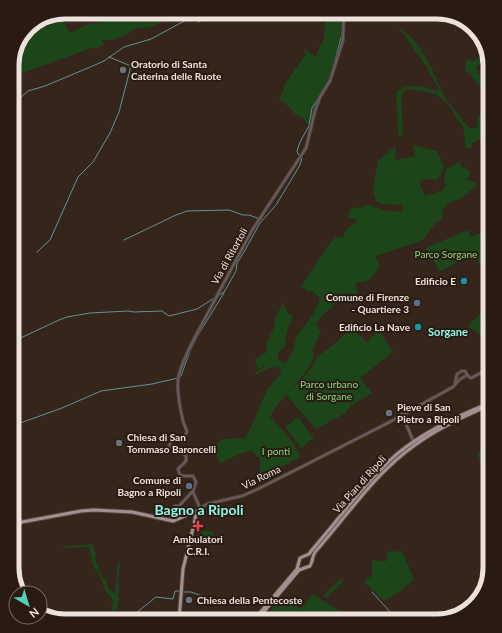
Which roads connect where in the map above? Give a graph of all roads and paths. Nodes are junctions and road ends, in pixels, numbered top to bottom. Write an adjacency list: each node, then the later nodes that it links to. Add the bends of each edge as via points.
1 (344, 19): 10 (street, Via di Ritortoli, via 341,48 330,81 314,110 306,148 250,232 194,338 179,374 180,404 187,432 183,438 172,439 169,447 173,452 186,456 186,461 178,469 180,475 193,475 196,478)
2 (483, 372): 3 (street, via 471,378)
3 (467, 374): 4 (street, via 462,371); 5 (street, Via Roma)
4 (456, 378): 5 (street); 6 (street)
5 (459, 380): 6 (street, Via Roma)
6 (455, 385): 8 (street, Via Roma)
7 (483, 407): 9 (main road, Via Pian di Ripoli, via 442,424)
8 (402, 414): 9 (street); 11 (street, Via Roma, via 258,489)
9 (414, 443): 15 (main road, Via Pian di Ripoli, via 398,453 375,475); 16 (main road, Via Pian di Ripoli, via 379,477 315,552)
10 (193, 491): 11 (street); 13 (street)
11 (200, 508): 12 (street, Via Roma)
12 (196, 511): 13 (main road, Via Roma); 19 (main road, via 183,569)
13 (170, 520): 14 (main road, Via Roma, via 132,512 91,510)
14 (19, 523)
15 (306, 555): 16 (main road); 17 (main road, Via Pian di Ripoli, via 301,557)
16 (312, 559): 18 (main road, Via Pian di Ripoli, via 310,566)
17 (299, 563): 18 (main road); 20 (main road, Via Pian di Ripoli, via 297,569)
18 (304, 568): 21 (main road, Via Pian di Ripoli, via 299,570)
19 (180, 614)
20 (259, 614)
21 (262, 614)

